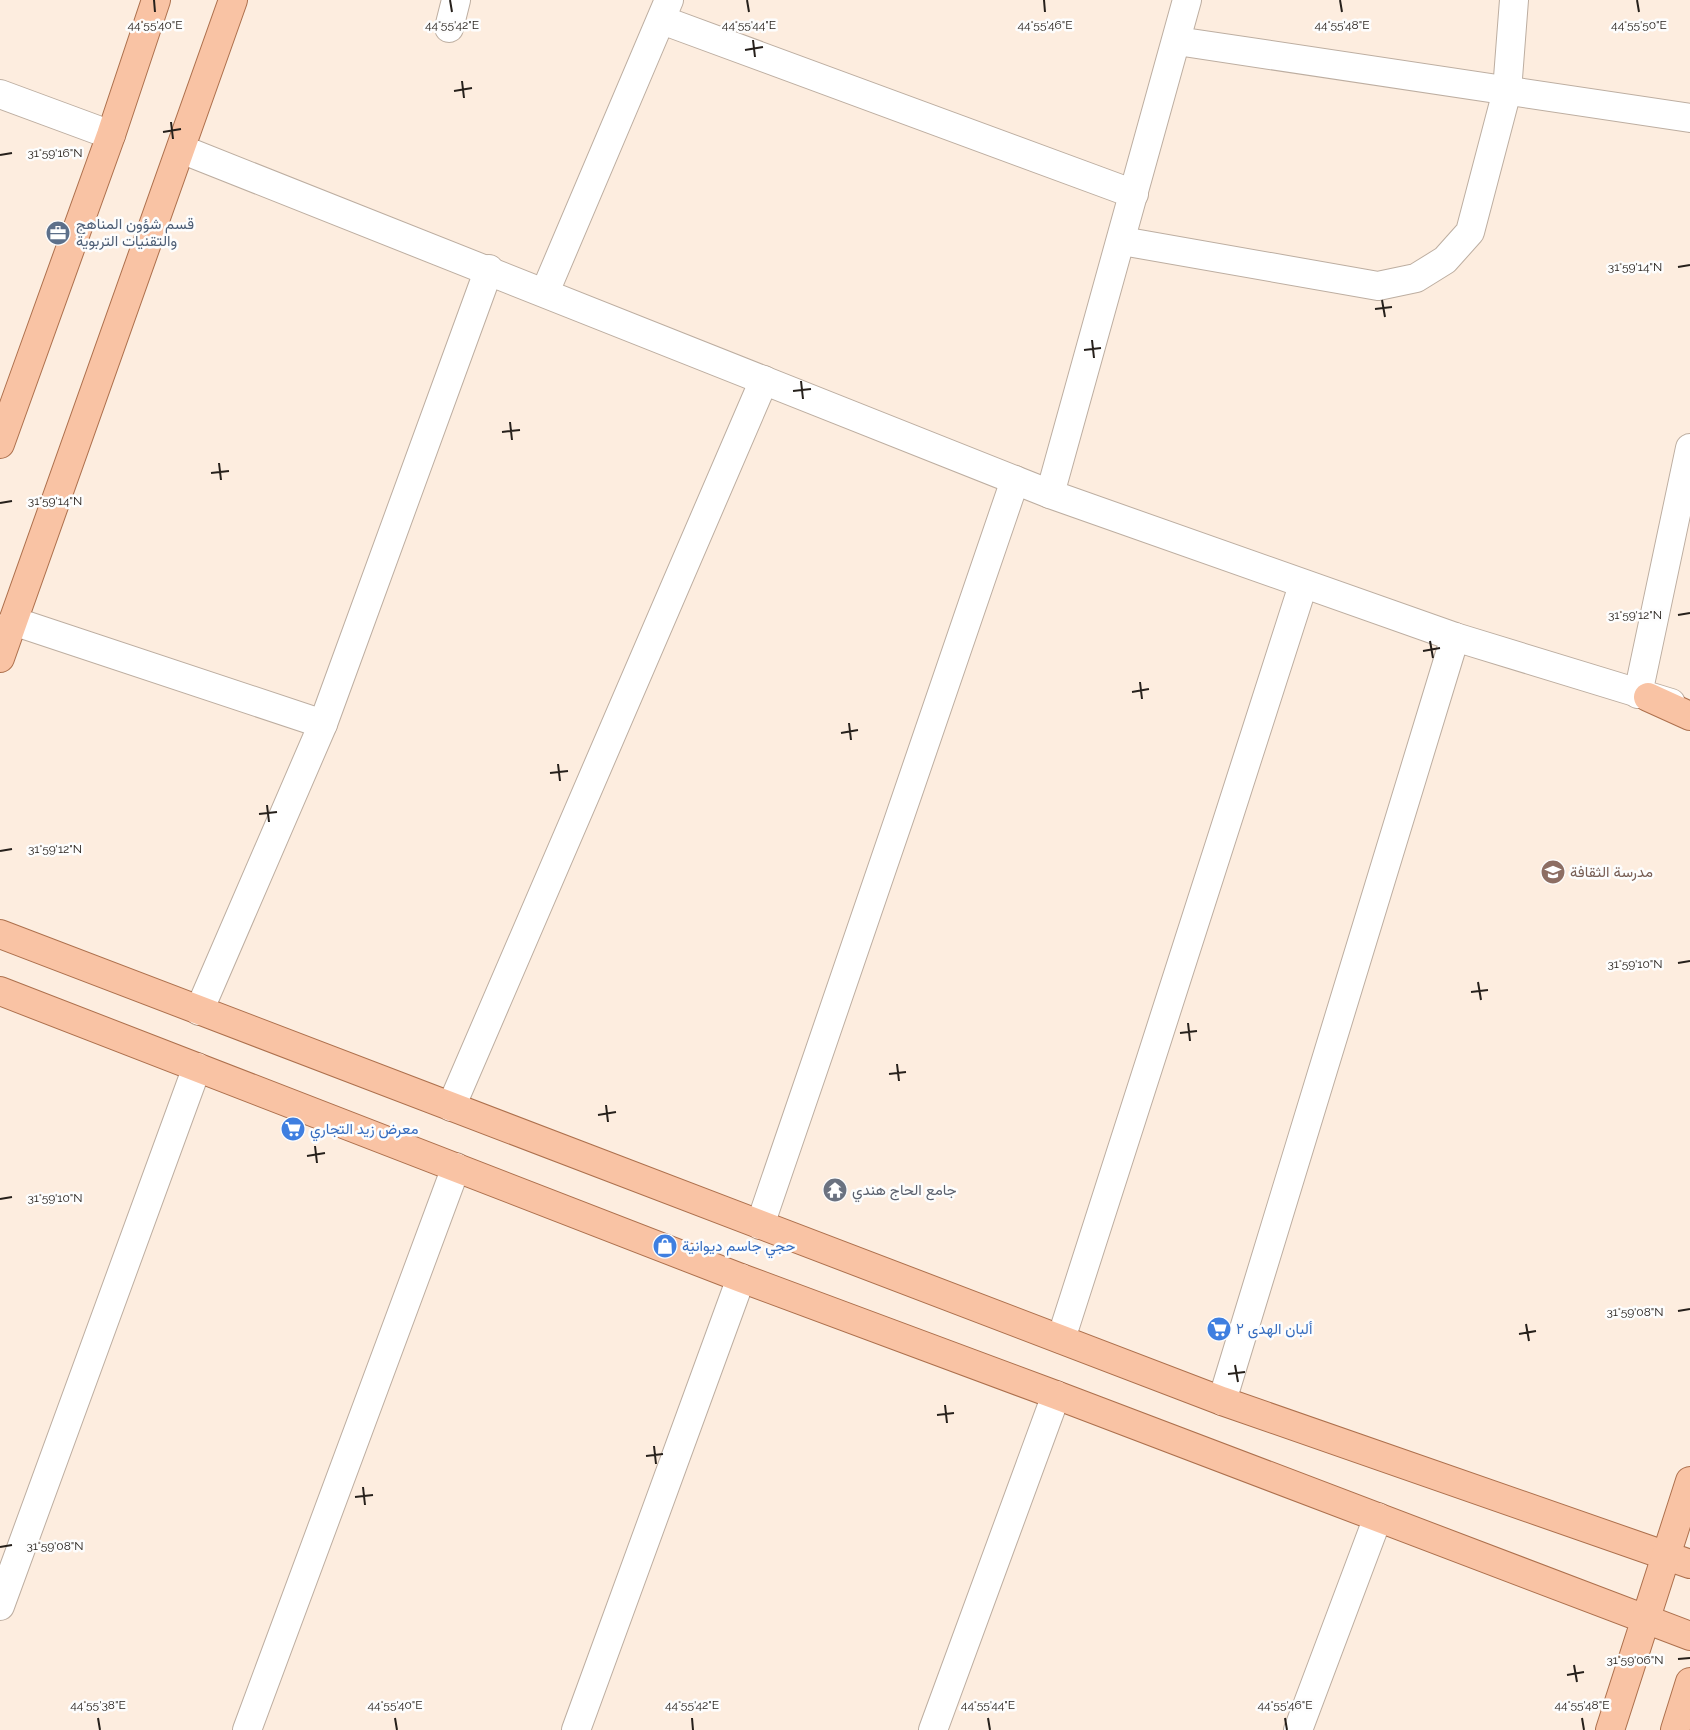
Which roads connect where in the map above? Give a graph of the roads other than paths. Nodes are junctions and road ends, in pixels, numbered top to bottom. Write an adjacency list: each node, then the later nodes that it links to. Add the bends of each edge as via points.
1 (156, 0): 12 (main road)
2 (233, 0): 13 (main road)
3 (456, 0): 7 (street)
4 (1187, 0): 8 (street)
5 (1514, 0): 9 (street)
6 (666, 10): 14 (street); 17 (street)
7 (449, 28)
8 (1177, 41): 9 (street); 14 (street)
9 (1507, 91): 11 (street); 15 (street, via 1470,232 1445,260 1416,278 1378,286)
10 (0, 94): 12 (street)
11 (1690, 118)
12 (111, 135): 19 (main road)
13 (181, 149): 16 (street); 24 (main road)
14 (1134, 194): 15 (street)
15 (1122, 241): 22 (street)
16 (489, 269): 17 (street); 31 (street)
17 (545, 292): 18 (street)
18 (764, 380): 21 (street); 36 (street)
19 (0, 444)
20 (1690, 448): 28 (street)
21 (1015, 480): 22 (street); 38 (street)
22 (1050, 494): 23 (street)
23 (1303, 585): 25 (street); 40 (street)
24 (13, 621): 26 (main road); 31 (street)
25 (1454, 637): 28 (street); 42 (street)
26 (0, 658)
27 (1690, 694): 28 (street)
28 (1643, 695): 29 (street); 30 (main road)
29 (1690, 707)
30 (1690, 716)
31 (323, 724): 34 (street)
32 (0, 934): 34 (main road)
33 (0, 991): 35 (main road)
34 (199, 1011): 36 (main road)
35 (197, 1067): 37 (main road); 46 (street)
36 (451, 1107): 38 (main road)
37 (456, 1168): 39 (main road); 50 (street)
38 (760, 1225): 40 (main road)
39 (742, 1278): 41 (main road); 51 (street)
40 (1061, 1339): 42 (main road)
41 (1056, 1395): 44 (main road); 52 (street)
42 (1222, 1401): 45 (main road)
43 (1690, 1481): 45 (main road)
44 (1378, 1517): 47 (main road); 53 (street)
45 (1678, 1560): 47 (main road)
46 (0, 1606)
47 (1646, 1619): 48 (main road); 54 (main road)
48 (1690, 1636)
49 (1690, 1682): 55 (main road)
50 (247, 1730)
51 (576, 1730)
52 (933, 1730)
53 (1298, 1730)
54 (1610, 1730)
55 (1675, 1730)

